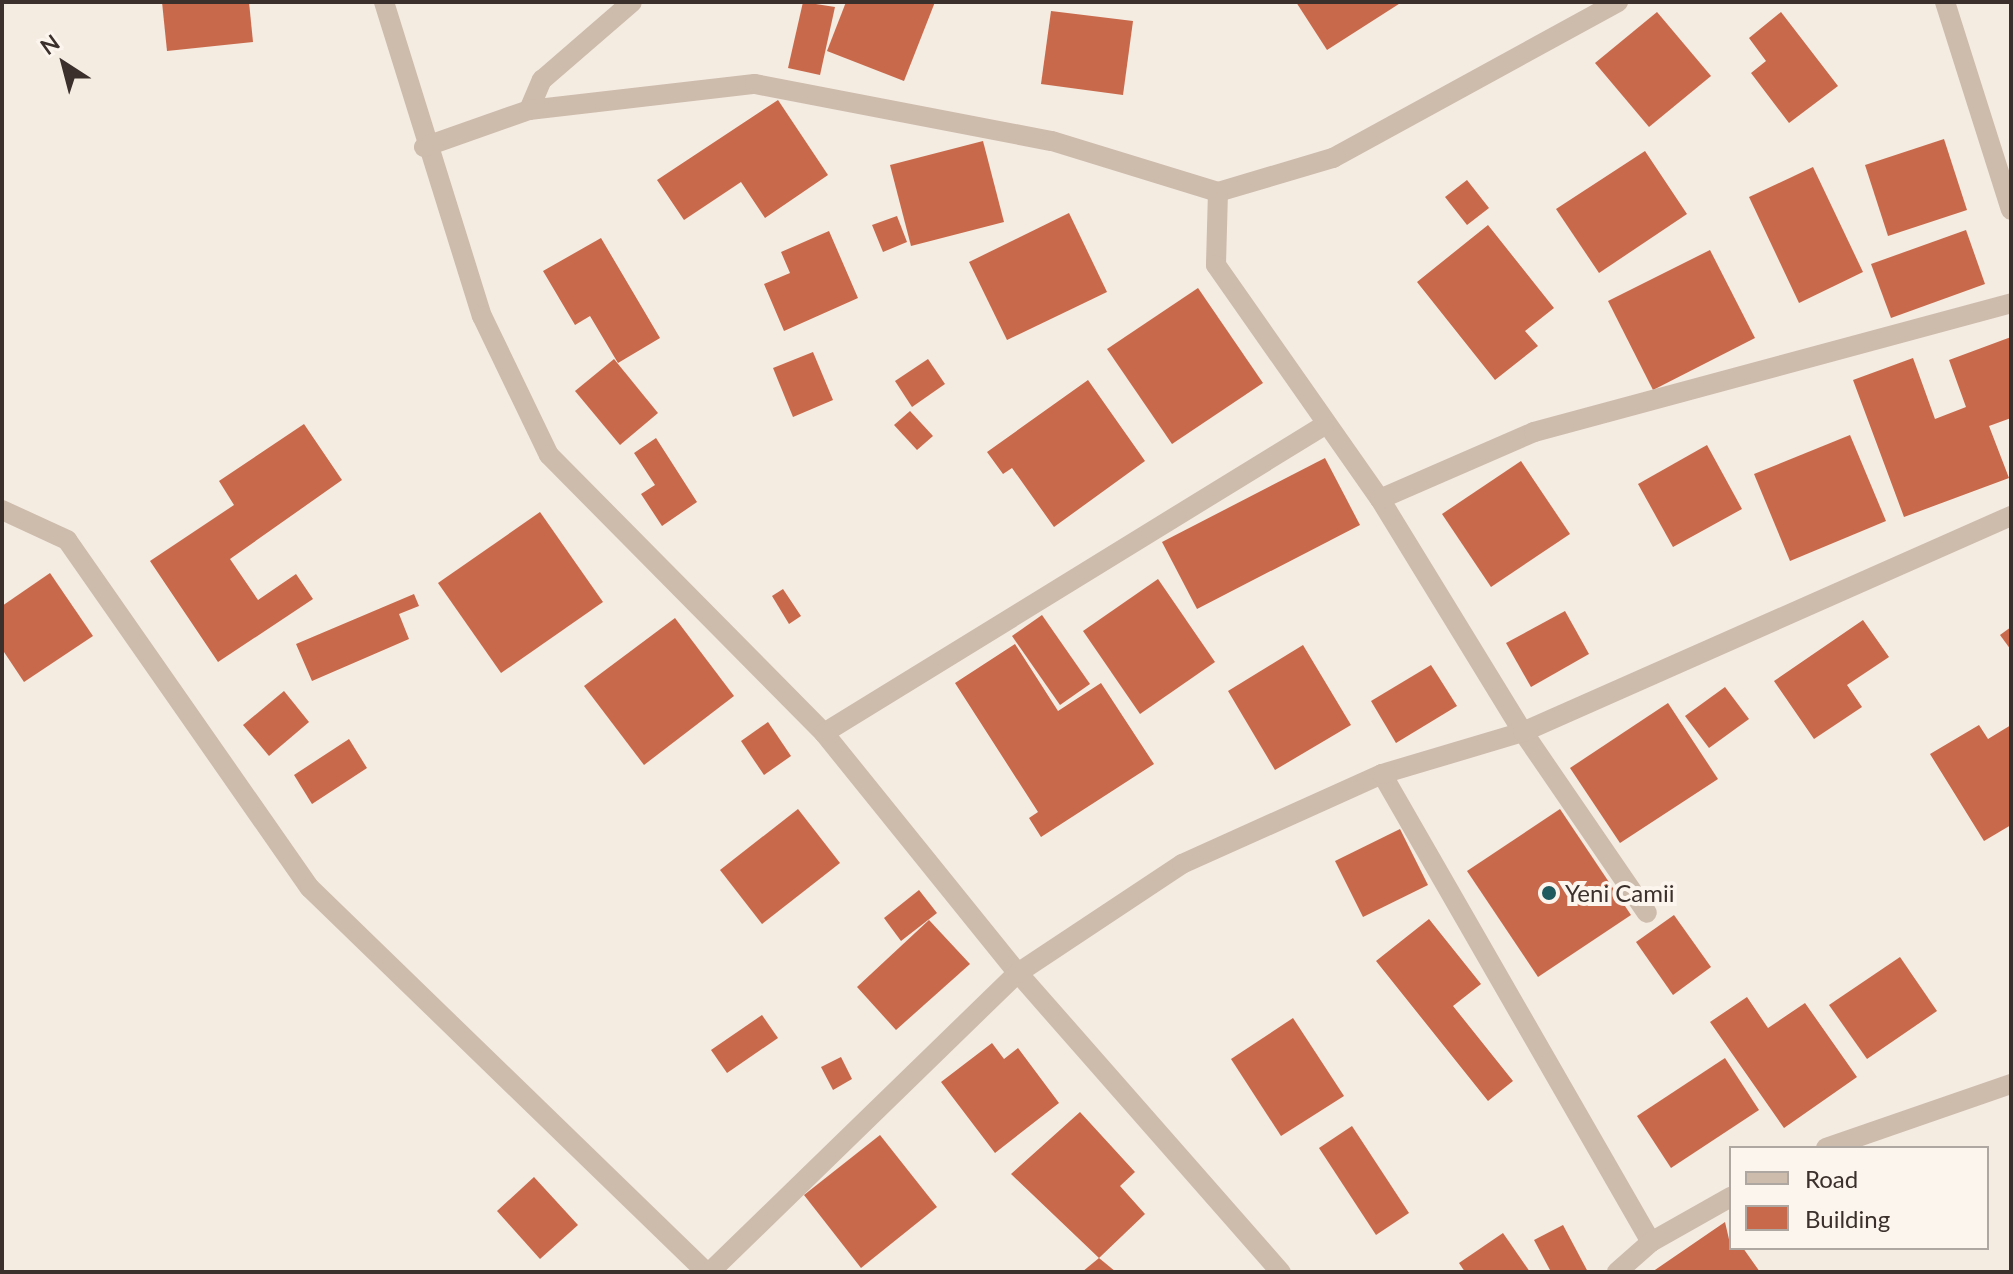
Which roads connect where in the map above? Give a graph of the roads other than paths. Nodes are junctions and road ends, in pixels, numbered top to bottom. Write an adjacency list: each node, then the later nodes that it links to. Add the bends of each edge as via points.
1 (384, 2): 6 (street)
2 (632, 2): 5 (street, via 542,80)
3 (1618, 2): 7 (street, via 1333,158)
4 (1945, 2): 8 (street)
5 (529, 110): 6 (street); 7 (street, via 755,84 1052,141)
6 (424, 147): 15 (street, via 482,316 549,455)
7 (1218, 192): 10 (street, via 1216,265)
8 (2011, 210)
9 (2011, 303): 11 (street, via 1534,432)
10 (1323, 426): 11 (street); 15 (street)
11 (1380, 499): 14 (street)
12 (2, 510): 23 (street, via 67,540 310,888)
13 (2011, 516): 14 (street)
14 (1523, 732): 16 (street); 17 (street)
15 (824, 733): 18 (street)
16 (1382, 774): 18 (street, via 1182,864); 22 (street)
17 (1647, 913)
18 (1018, 973): 23 (street); 24 (street)
19 (2011, 1084): 20 (street)
20 (1832, 1146)
21 (1729, 1198): 22 (street)
22 (1651, 1242): 25 (street)
23 (708, 1272)
24 (1281, 1272)
25 (1617, 1272)

